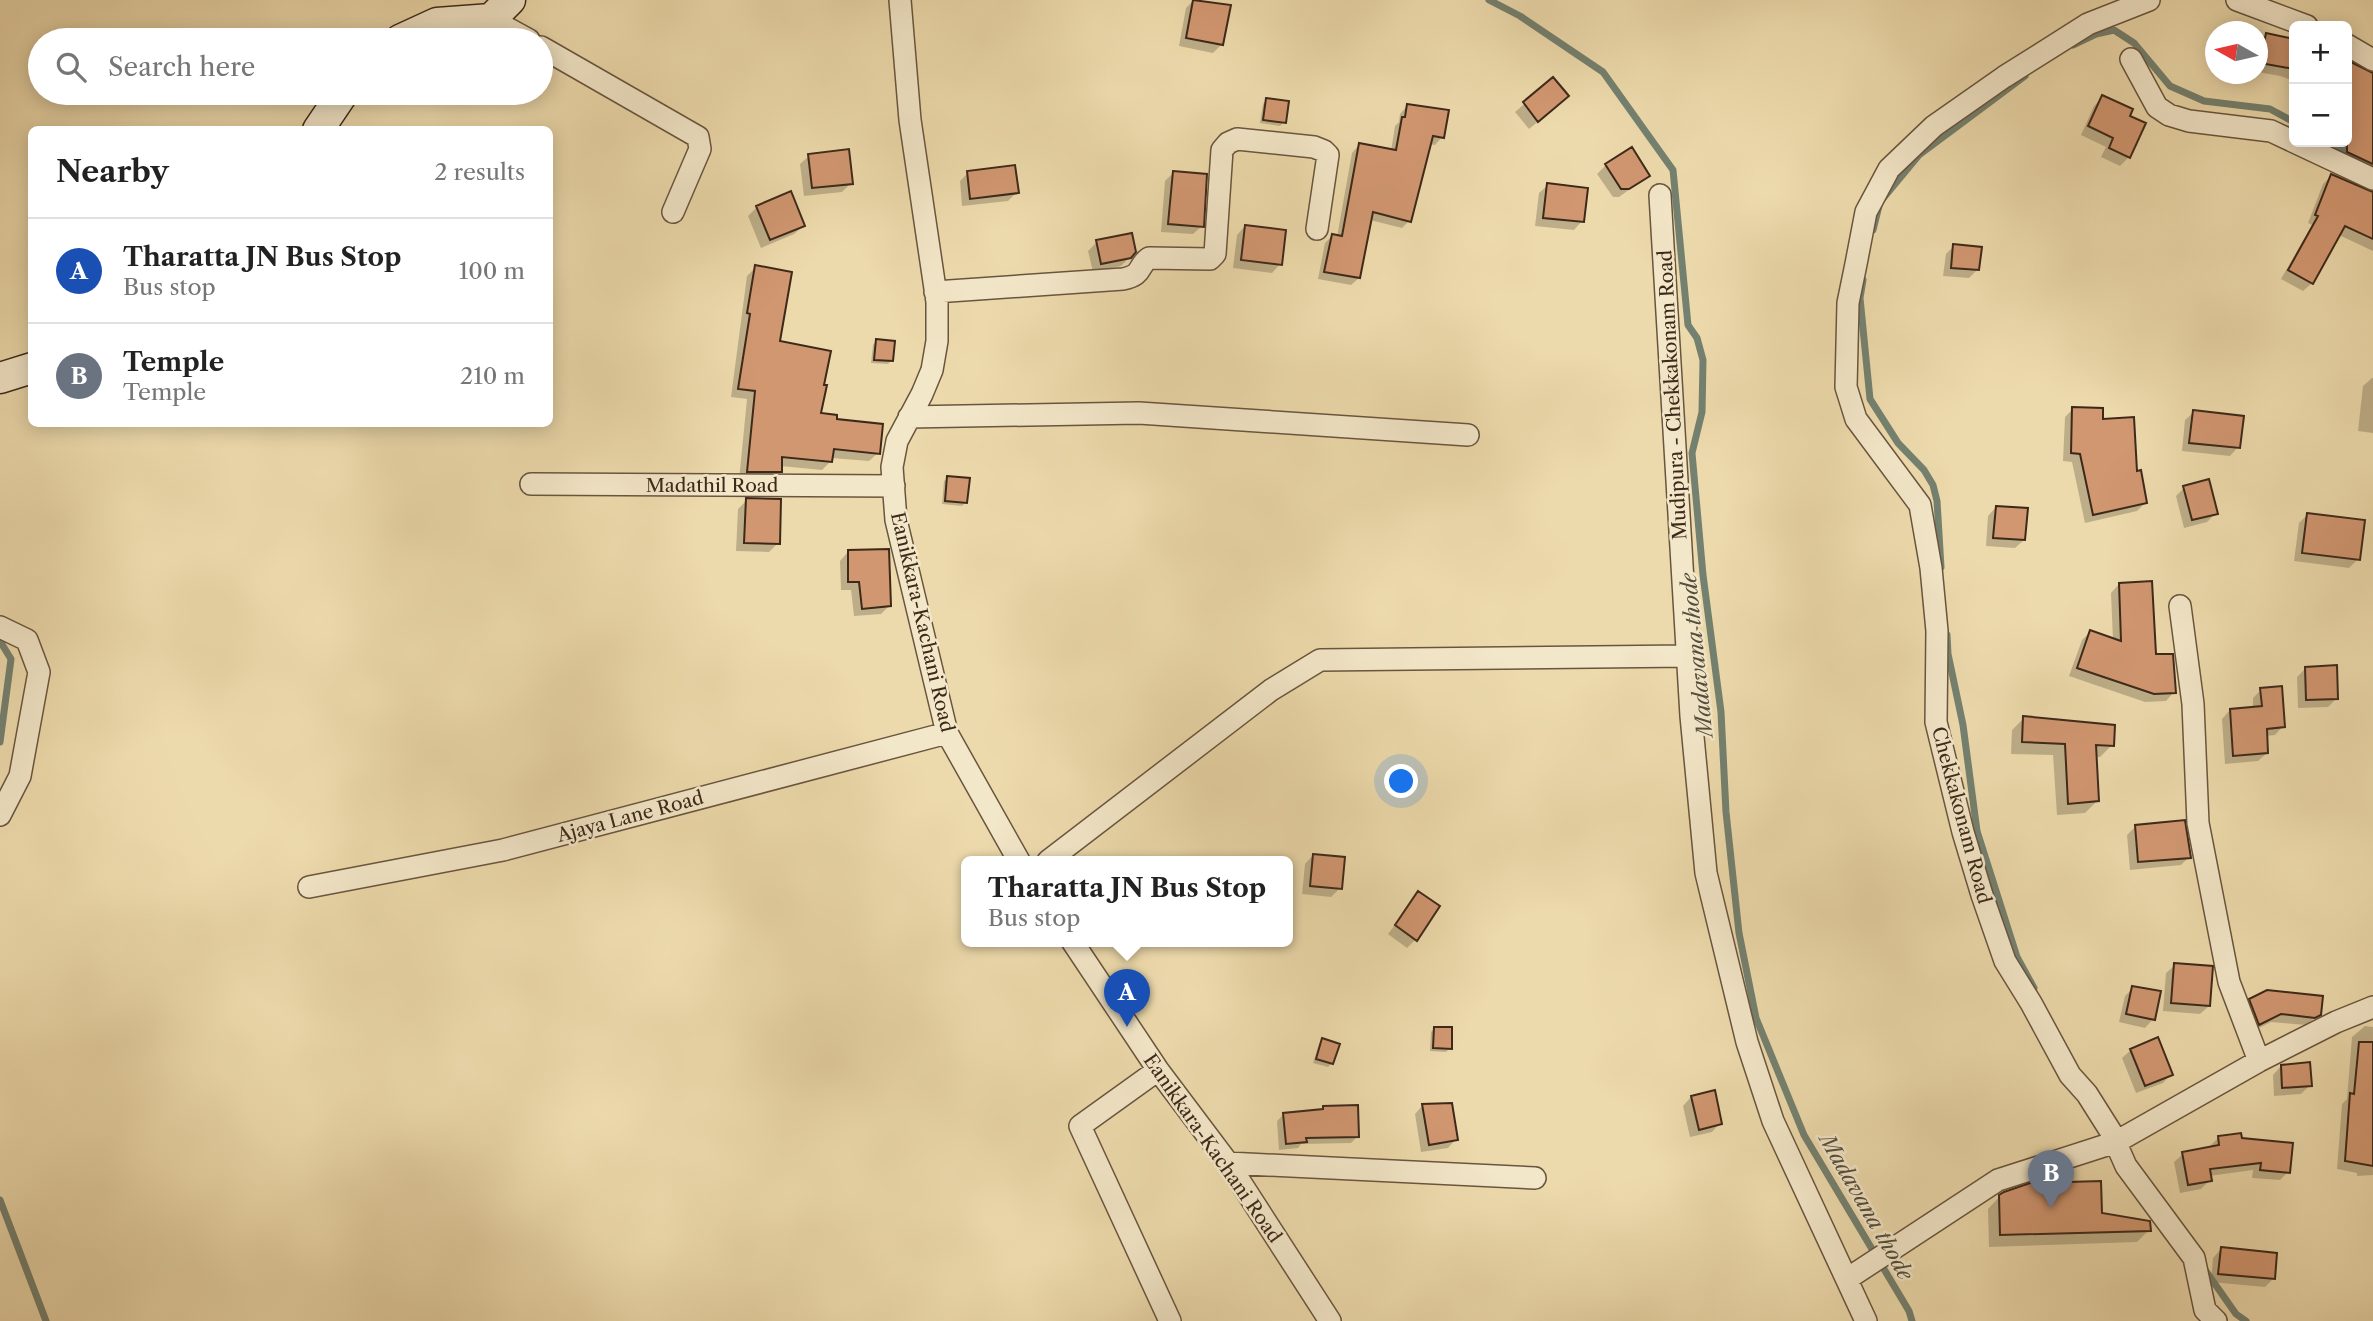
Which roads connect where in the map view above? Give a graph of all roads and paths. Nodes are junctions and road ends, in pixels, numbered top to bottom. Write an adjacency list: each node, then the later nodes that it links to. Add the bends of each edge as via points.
1 (900, 0): 18 (street, Eanikkara-Kachani Road)
2 (2149, 0): 37 (street, Chekkakonam Road, via 2088,24 2004,77 1934,126 1889,169 1866,212 1848,315 1846,387 1856,419 1920,505 1937,631 1936,722 1982,895 2005,961 2070,1075)
3 (2236, 0): 5 (street)
4 (500, 9): 6 (main road); 7 (street)
5 (2293, 21)
6 (427, 28)
7 (517, 28)
8 (2352, 49): 11 (street)
9 (553, 54): 16 (street, via 698,137 700,149)
10 (2131, 59): 14 (street, via 2157,107 2169,115 2271,131)
11 (2373, 60)
12 (335, 105): 13 (main road)
13 (321, 126)
14 (2373, 179)
15 (1660, 195): 27 (street, Mudipura - Chekkakonam Road)
16 (673, 212)
17 (1317, 229): 18 (street, via 1328,155 1314,147 1237,139 1222,150 1215,254 1210,259 1149,258 1136,276 1124,279)
18 (935, 292): 21 (street, Eanikkara-Kachani Road, via 937,341 932,370)
19 (28, 369): 20 (main road)
20 (0, 378)
21 (909, 417): 22 (street, via 1139,413); 24 (street, Eanikkara-Kachani Road, via 897,441)
22 (1468, 435)
23 (530, 484): 24 (street, Madathil Road)
24 (894, 486): 28 (street, Eanikkara-Kachani Road, via 896,520)
25 (2180, 606): 35 (street, via 2193,704 2197,823 2229,982)
26 (0, 627): 29 (street, via 27,640 39,672 20,776)
27 (1687, 656): 31 (street, via 1320,660 1271,690); 40 (street, Mudipura - Chekkakonam Road, via 1706,873 1747,1042 1773,1121)
28 (947, 733): 30 (street, Eanikkara-Kachani Road); 32 (street, Ajaya Lane Road, via 503,850)
29 (0, 815)
30 (1016, 856)
31 (1055, 856)
32 (309, 887)
33 (1076, 947): 36 (street, Eanikkara-Kachani Road)
34 (2373, 1007): 35 (street)
35 (2259, 1061): 37 (street)
36 (1158, 1070): 38 (street, Eanikkara-Kachani Road); 41 (street, via 1080,1125)
37 (2116, 1142): 40 (street, via 1998,1180); 44 (street, Chekkakonam Road, via 2130,1173 2194,1258 2206,1310)
38 (1228, 1163): 39 (street); 42 (street, Eanikkara-Kachani Road)
39 (1535, 1178)
40 (1847, 1279): 43 (street, Mudipura - Chekkakonam Road)
41 (1170, 1321)
42 (1330, 1321)
43 (1866, 1321)
44 (2216, 1321)

